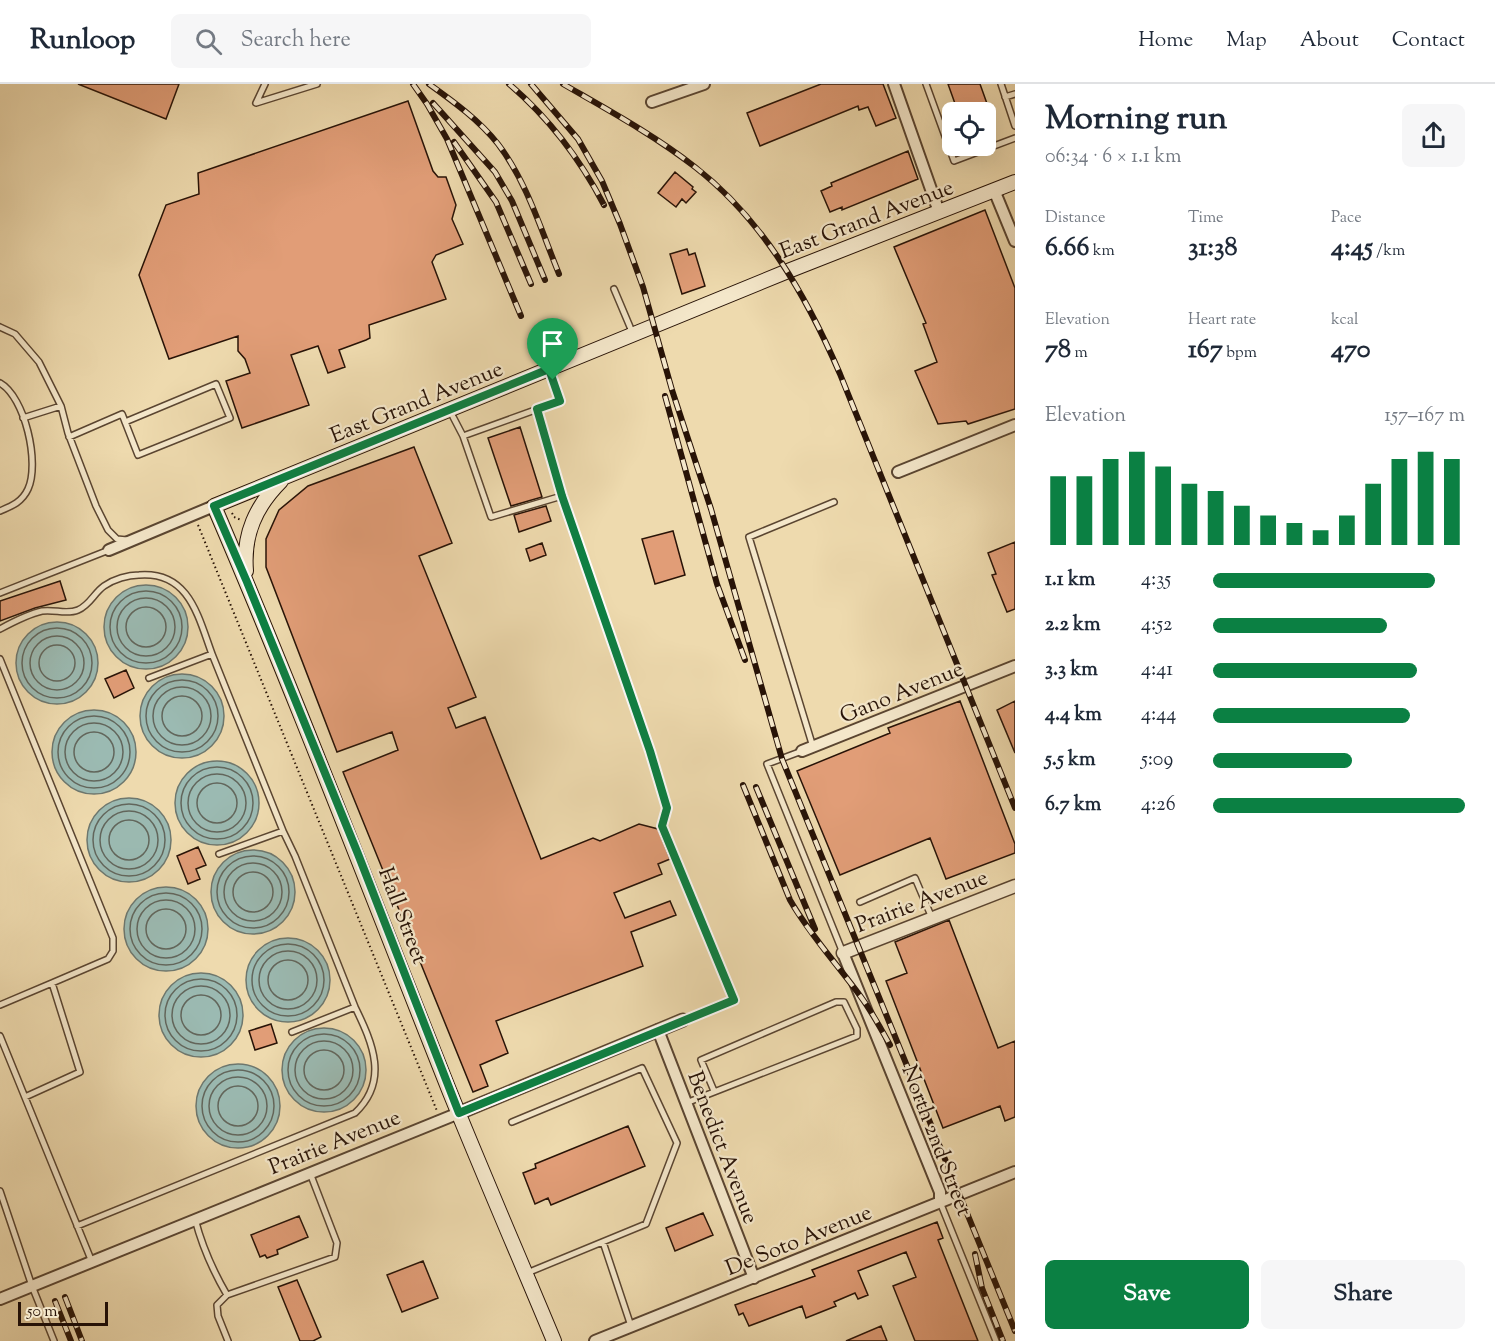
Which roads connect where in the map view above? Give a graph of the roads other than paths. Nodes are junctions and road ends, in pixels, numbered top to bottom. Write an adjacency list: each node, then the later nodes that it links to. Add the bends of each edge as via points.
1 (264, 84): 2 (lane, via 256,103)
2 (317, 84)
3 (704, 84): 9 (street)
4 (894, 84): 15 (street)
5 (926, 84): 12 (lane, via 954,161)
6 (1001, 84): 8 (lane)
7 (1015, 94): 8 (lane)
8 (1005, 97): 10 (lane)
9 (652, 102)
10 (1013, 113): 11 (lane)
11 (1015, 126)
12 (1015, 138)
13 (1015, 182): 14 (main road, East Grand Avenue)
14 (994, 190): 15 (main road, East Grand Avenue); 16 (street)
15 (939, 212): 20 (main road, East Grand Avenue)
16 (1011, 221): 17 (street)
17 (1015, 241)
18 (614, 289): 20 (lane)
19 (0, 327): 23 (lane, via 15,334 39,362)
20 (633, 334): 21 (main road, East Grand Avenue)
21 (549, 369): 24 (lane, via 560,401); 25 (main road, East Grand Avenue)
22 (0, 383): 26 (lane)
23 (61, 406): 26 (lane); 30 (lane)
24 (537, 409): 29 (lane); 33 (lane)
25 (449, 410): 29 (lane); 32 (main road, East Grand Avenue)
26 (23, 418): 36 (lane, via 32,444 33,473 28,490 17,504)
27 (125, 422): 27 (lane, via 138,455 230,418 216,384); 30 (lane, via 122,414)
28 (1015, 425): 31 (street)
29 (463, 436): 33 (lane, via 491,517)
30 (69, 437): 37 (lane, via 108,530 117,538)
31 (898, 472)
32 (284, 478): 35 (main road, East Grand Avenue); 39 (main road, via 262,503 249,529)
33 (562, 496): 57 (lane, via 650,751 667,808 662,826 734,1000)
34 (834, 502): 46 (lane, via 749,537)
35 (214, 506): 37 (street, East Grand Avenue); 39 (main road, Hall Street)
36 (0, 511)
37 (132, 540): 38 (street, East Grand Avenue)
38 (109, 550): 40 (lane, East Grand Avenue)
39 (247, 582): 64 (main road, Hall Street)
40 (0, 593)
41 (0, 629): 42 (lane, via 44,611 72,613 85,607 106,585 148,574 167,578 189,596)
42 (212, 654): 45 (lane); 48 (lane)
43 (0, 659): 54 (lane, via 113,938 113,951 108,959)
44 (1015, 666): 46 (street, Gano Avenue)
45 (149, 678)
46 (813, 747): 47 (street, Gano Avenue)
47 (802, 751): 53 (lane, via 766,764)
48 (283, 831): 49 (lane); 56 (lane)
49 (219, 854)
50 (1015, 886): 52 (street, Prairie Avenue)
51 (860, 902): 52 (lane, via 915,878)
52 (932, 918): 53 (street, Prairie Avenue)
53 (843, 953): 69 (street, North 2nd Street, via 940,1192)
54 (52, 983): 55 (lane); 62 (lane, via 80,1072)
55 (0, 1005)
56 (355, 1008): 59 (lane); 71 (lane, via 375,1057 376,1074 366,1103 356,1113)
57 (683, 1020): 58 (street, Prairie Avenue)
58 (658, 1030): 63 (street, Benedict Avenue); 64 (street, Prairie Avenue)
59 (292, 1032)
60 (0, 1036): 62 (lane)
61 (714, 1091): 61 (lane, via 857,1036 844,1002 836,1002 701,1060); 63 (lane)
62 (25, 1097): 71 (lane)
63 (686, 1103): 75 (street, Benedict Avenue)
64 (459, 1113): 67 (street, Prairie Avenue); 74 (main road, Hall Street)
65 (512, 1122): 72 (lane, via 642,1068 677,1143 646,1224)
66 (1015, 1172): 69 (street, De Soto Avenue)
67 (310, 1173): 70 (street, Prairie Avenue); 77 (lane, via 338,1242 334,1257)
68 (0, 1191): 76 (lane)
69 (940, 1202): 75 (street, De Soto Avenue); 84 (lane, North 2nd Street)
70 (195, 1220): 73 (street, Prairie Avenue); 77 (lane)
71 (77, 1226): 73 (lane)
72 (603, 1242): 74 (lane); 79 (lane)
73 (92, 1262): 76 (street, Prairie Avenue)
74 (526, 1274): 82 (main road, Hall Street)
75 (754, 1278): 79 (street, De Soto Avenue)
76 (32, 1286): 78 (street, Prairie Avenue); 80 (lane)
77 (227, 1295): 81 (lane, via 217,1305)
78 (0, 1299)
79 (631, 1327): 83 (street, De Soto Avenue)
80 (54, 1341)
81 (228, 1341)
82 (554, 1341)
83 (595, 1341)
84 (996, 1341)

